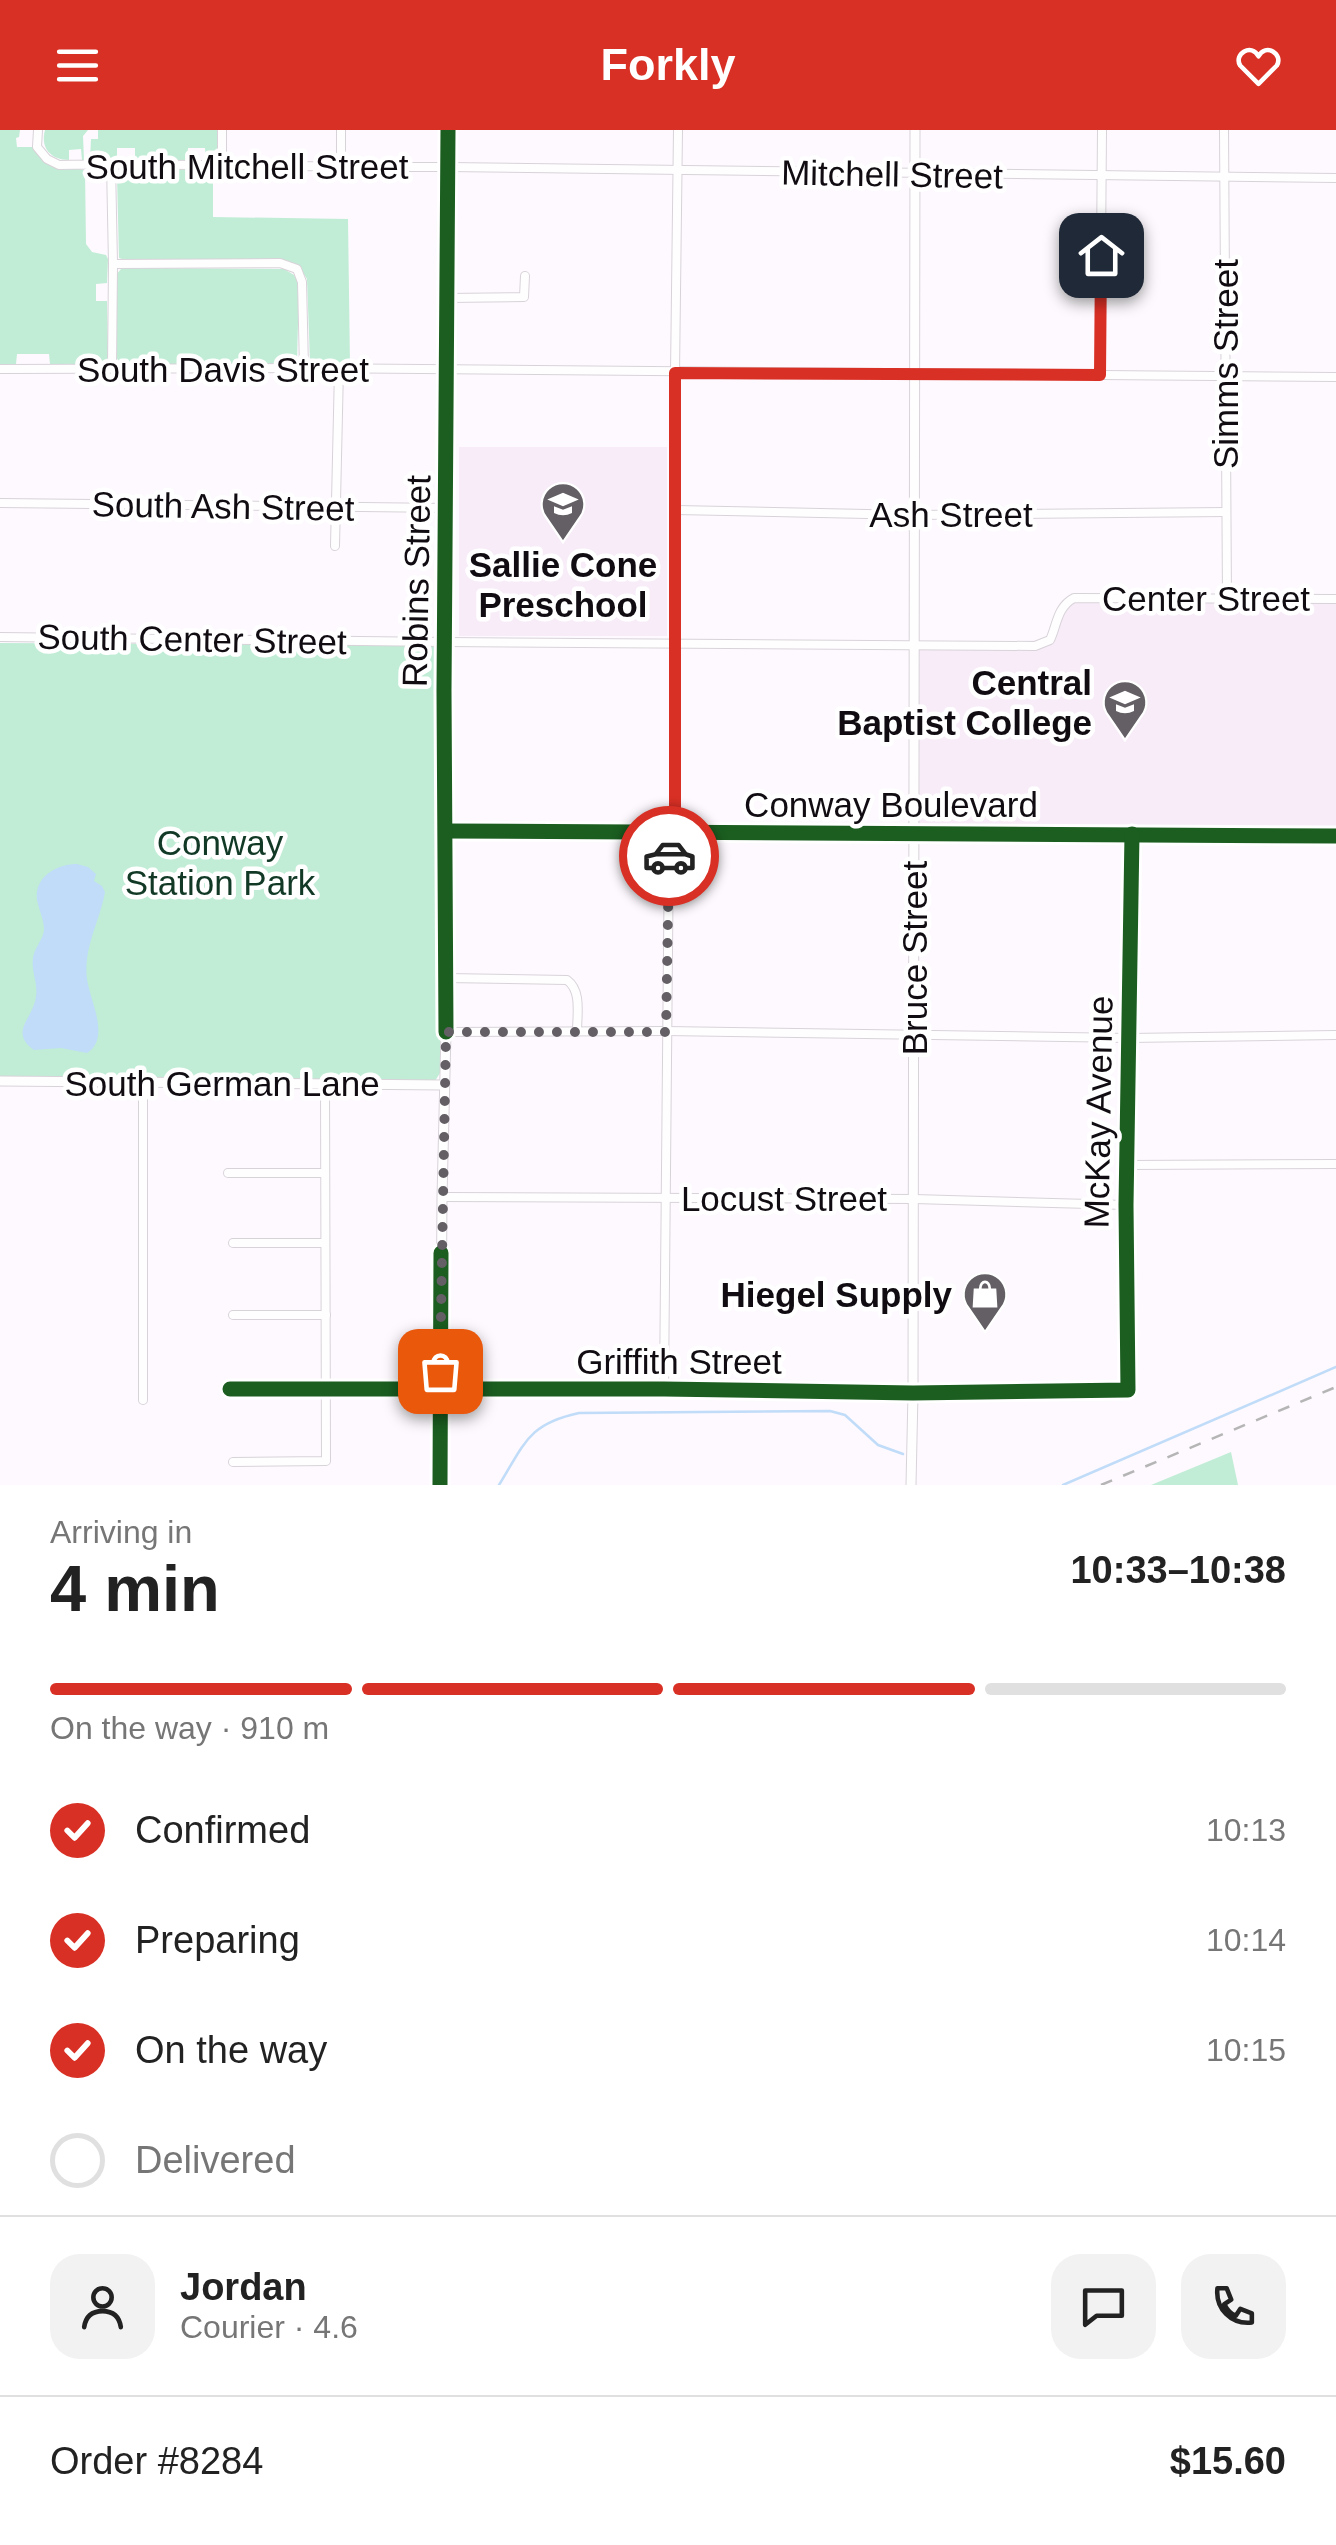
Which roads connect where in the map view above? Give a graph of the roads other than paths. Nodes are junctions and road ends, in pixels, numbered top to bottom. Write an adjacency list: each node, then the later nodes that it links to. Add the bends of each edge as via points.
1 (38, 130): 9 (street, South Mitchell Street, via 36,146 58,165)
2 (222, 130): 10 (street)
3 (341, 130): 12 (street)
4 (448, 130): 11 (street, Robins Street)
5 (678, 130): 13 (street)
6 (915, 130): 14 (street, Bruce Street)
7 (1102, 130): 15 (street)
8 (1224, 130): 16 (street, Simms Street)
9 (111, 164): 10 (street, South Mitchell Street); 18 (street)
10 (222, 165): 12 (street, South Mitchell Street)
11 (448, 167): 12 (street, South Mitchell Street); 13 (street, Mitchell Street); 20 (street, Robins Street)
12 (341, 168)
13 (678, 172): 14 (street, Mitchell Street); 26 (street)
14 (915, 174): 15 (street, Mitchell Street); 27 (street, Bruce Street)
15 (1101, 176): 16 (street, Mitchell Street); 28 (street)
16 (1224, 176): 17 (street, Mitchell Street); 29 (street, Simms Street)
17 (1336, 178)
18 (114, 264): 21 (street); 22 (street, via 280,263 297,269)
19 (525, 276): 20 (street, via 524,297)
20 (448, 298): 25 (street, Robins Street)
21 (112, 368): 22 (street, South Davis Street); 23 (street, South Davis Street)
22 (304, 368): 24 (street, South Davis Street)
23 (0, 369)
24 (340, 369): 25 (street, South Davis Street); 32 (street)
25 (446, 370): 26 (street, South Davis Street); 33 (street, Robins Street)
26 (675, 373): 27 (street, South Davis Street); 34 (street)
27 (914, 374): 28 (street, South Davis Street); 36 (street, Bruce Street)
28 (1100, 375): 29 (street, South Davis Street)
29 (1226, 376): 30 (street, South Davis Street); 35 (street, Simms Street)
30 (1336, 377)
31 (0, 503): 32 (street, South Ash Street)
32 (336, 508): 33 (street, South Ash Street); 37 (street)
33 (447, 508): 41 (street, Robins Street)
34 (676, 510): 36 (street, Ash Street); 42 (street)
35 (1226, 512): 36 (street, Ash Street); 38 (street, Simms Street)
36 (914, 516): 43 (street, Bruce Street)
37 (336, 546)
38 (1227, 598): 39 (street, Center Street); 43 (street, Center Street, via 1074,598 1043,644)
39 (1336, 599)
40 (0, 637): 41 (street, South Center Street)
41 (444, 642): 42 (street, Center Street); 44 (street, Robins Street)
42 (675, 642): 43 (street, Center Street); 45 (street)
43 (914, 645): 46 (street, Bruce Street)
44 (446, 832): 45 (street, Conway Boulevard); 49 (street, Robins Street)
45 (671, 833): 46 (street, Conway Boulevard); 52 (street)
46 (914, 834): 47 (street, Conway Boulevard); 53 (street, Bruce Street)
47 (1132, 834): 48 (street, Conway Boulevard); 55 (street, McKay Avenue)
48 (1336, 836)
49 (446, 978): 50 (street, Robins Street); 51 (street, via 572,982)
50 (446, 1032): 51 (street); 59 (street, Robins Street)
51 (576, 1032): 52 (street)
52 (666, 1032): 53 (street); 65 (street)
53 (914, 1034): 55 (street); 66 (street, Bruce Street)
54 (1336, 1035): 55 (street)
55 (1128, 1038): 61 (street, McKay Avenue)
56 (143, 1081): 57 (street, South German Lane); 58 (street, South German Lane); 78 (street)
57 (0, 1082)
58 (325, 1084): 59 (street, South German Lane); 63 (street)
59 (444, 1085): 64 (street, Robins Street)
60 (1336, 1164): 61 (street)
61 (1128, 1165): 67 (street, McKay Avenue)
62 (228, 1173): 63 (street)
63 (325, 1173): 69 (street)
64 (442, 1196): 65 (street, Locust Street); 75 (street, Robins Street)
65 (665, 1198): 66 (street, Locust Street); 74 (street)
66 (914, 1199): 67 (street, Locust Street); 77 (street, Bruce Street)
67 (1126, 1205): 76 (street, McKay Avenue)
68 (233, 1243): 69 (street)
69 (326, 1244): 71 (street)
70 (233, 1315): 71 (street)
71 (326, 1315): 73 (street)
72 (230, 1388): 73 (street, Griffith Street)
73 (326, 1389): 75 (street, Griffith Street); 79 (street, via 326,1461)
74 (664, 1389): 75 (street, Griffith Street); 77 (street, Griffith Street)
75 (440, 1390): 80 (street, Robins Street)
76 (1128, 1390): 77 (street, Griffith Street)
77 (914, 1394): 81 (street, Bruce Street)
78 (143, 1400)
79 (233, 1462)
80 (440, 1485)
81 (911, 1485)

